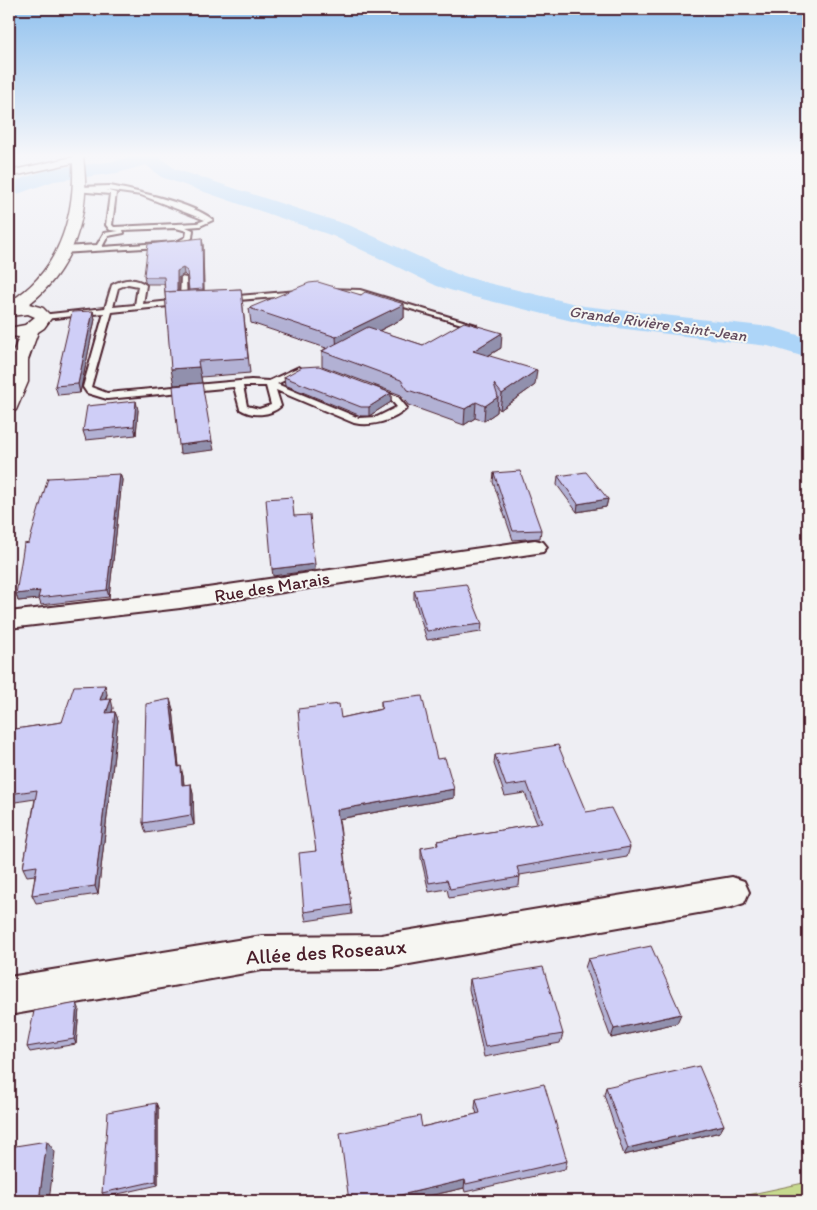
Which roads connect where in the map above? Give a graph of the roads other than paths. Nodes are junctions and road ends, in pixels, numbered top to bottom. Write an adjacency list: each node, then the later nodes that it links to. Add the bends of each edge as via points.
1 (75, 211): 4 (main road)
2 (111, 211): 3 (lane, via 109,225 112,229 198,225 210,220)
3 (192, 211)
4 (63, 250): 4 (lane, via 166,246 184,241 190,232 179,228 110,233 100,246); 6 (main road)
5 (183, 278): 11 (lane)
6 (42, 285): 13 (main road); 15 (main road)
7 (325, 291): 16 (lane, via 360,292)
8 (306, 292): 9 (lane)
9 (221, 299)
10 (193, 301): 11 (lane)
11 (184, 302): 12 (lane)
12 (139, 305): 14 (lane); 14 (lane, via 142,285 121,283 115,287)
13 (9, 310): 15 (main road, via 29,309)
14 (109, 311): 15 (lane); 21 (lane, via 87,387 90,391 107,396)
15 (41, 314): 17 (main road, via 42,322)
16 (472, 325)
17 (30, 330): 18 (main road); 19 (main road)
18 (9, 332)
19 (14, 352): 24 (main road, via 18,382)
20 (308, 369): 22 (lane)
21 (238, 384): 22 (lane); 22 (lane, via 243,407 252,412 276,406)
22 (270, 384): 23 (lane, via 357,421 381,421 402,408 397,399)
23 (363, 386)
24 (9, 406)
25 (535, 547): 26 (street, Rue des Marais, via 180,600)
26 (9, 620)
27 (732, 892): 28 (street, Allée des Roseaux, via 381,952 262,953)
28 (9, 996)

